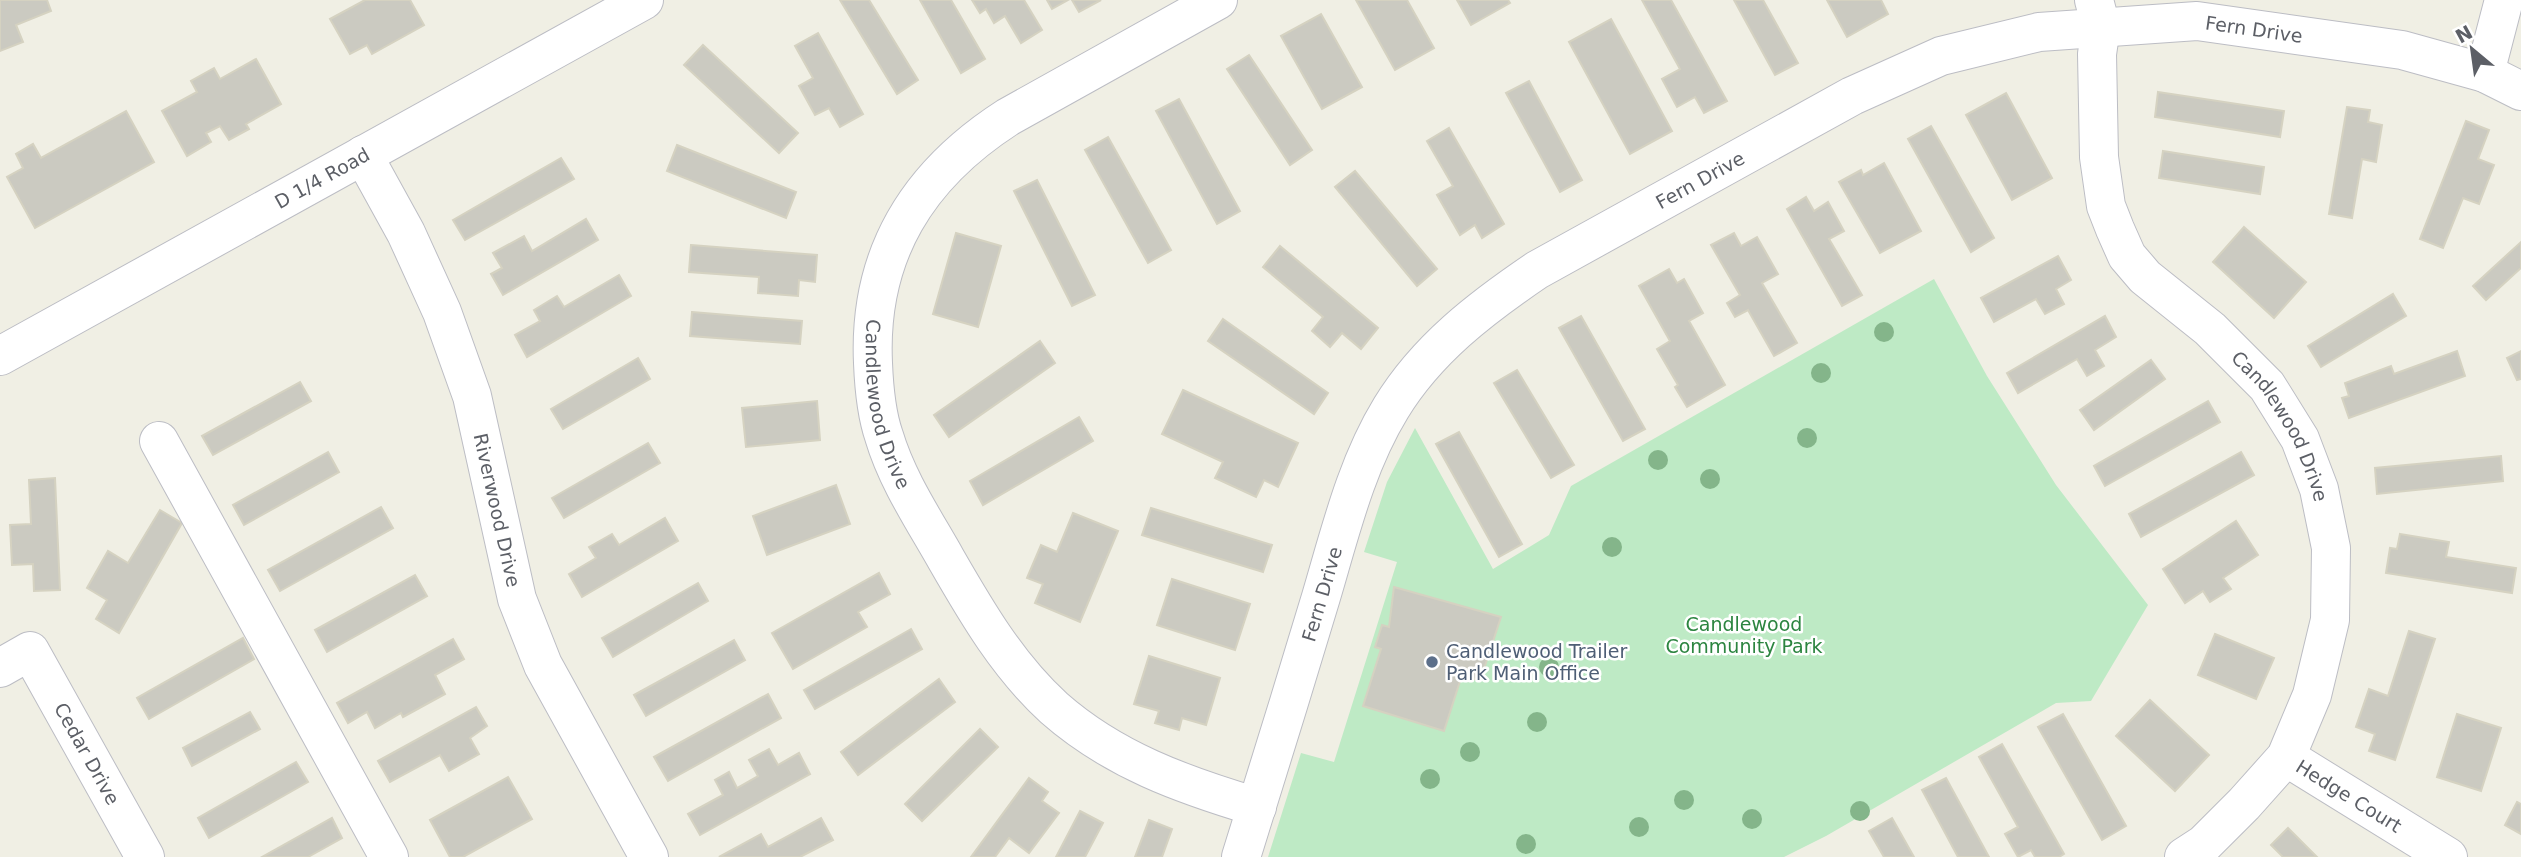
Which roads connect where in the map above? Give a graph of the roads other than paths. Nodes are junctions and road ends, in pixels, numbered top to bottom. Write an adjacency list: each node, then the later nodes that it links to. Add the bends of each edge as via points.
1 (644, 0): 7 (street, D 1/4 Road)
2 (1218, 0): 12 (street, Candlewood Drive, via 1008,117 941,171 917,200 884,268 875,304 873,354 877,407 890,455 982,620 1027,681 1117,754 1180,783)
3 (2504, 0): 5 (street)
4 (2098, 13): 5 (street, Fern Drive, via 2197,21 2402,50); 11 (street, Candlewood Drive, via 2099,156 2106,206 2127,256 2267,386 2300,439 2319,489 2331,548 2330,620 2312,695); 12 (street, Fern Drive, via 1941,56 1852,96 1537,270 1455,332 1391,407 1368,451)
5 (2485, 73): 6 (street, Fern Drive)
6 (2521, 91)
7 (363, 155): 8 (street, D 1/4 Road); 15 (street, Riverwood Drive, via 442,312 472,396 517,599 543,665)
8 (0, 356)
9 (159, 441): 14 (street)
10 (15, 659): 13 (street, Cedar Drive)
11 (2286, 757): 17 (street, Candlewood Drive, via 2204,844); 18 (street, Hedge Court)
12 (1256, 807): 16 (street, Fern Drive)
13 (145, 857)
14 (389, 857)
15 (649, 857)
16 (1241, 857)
17 (2184, 857)
18 (2448, 857)

